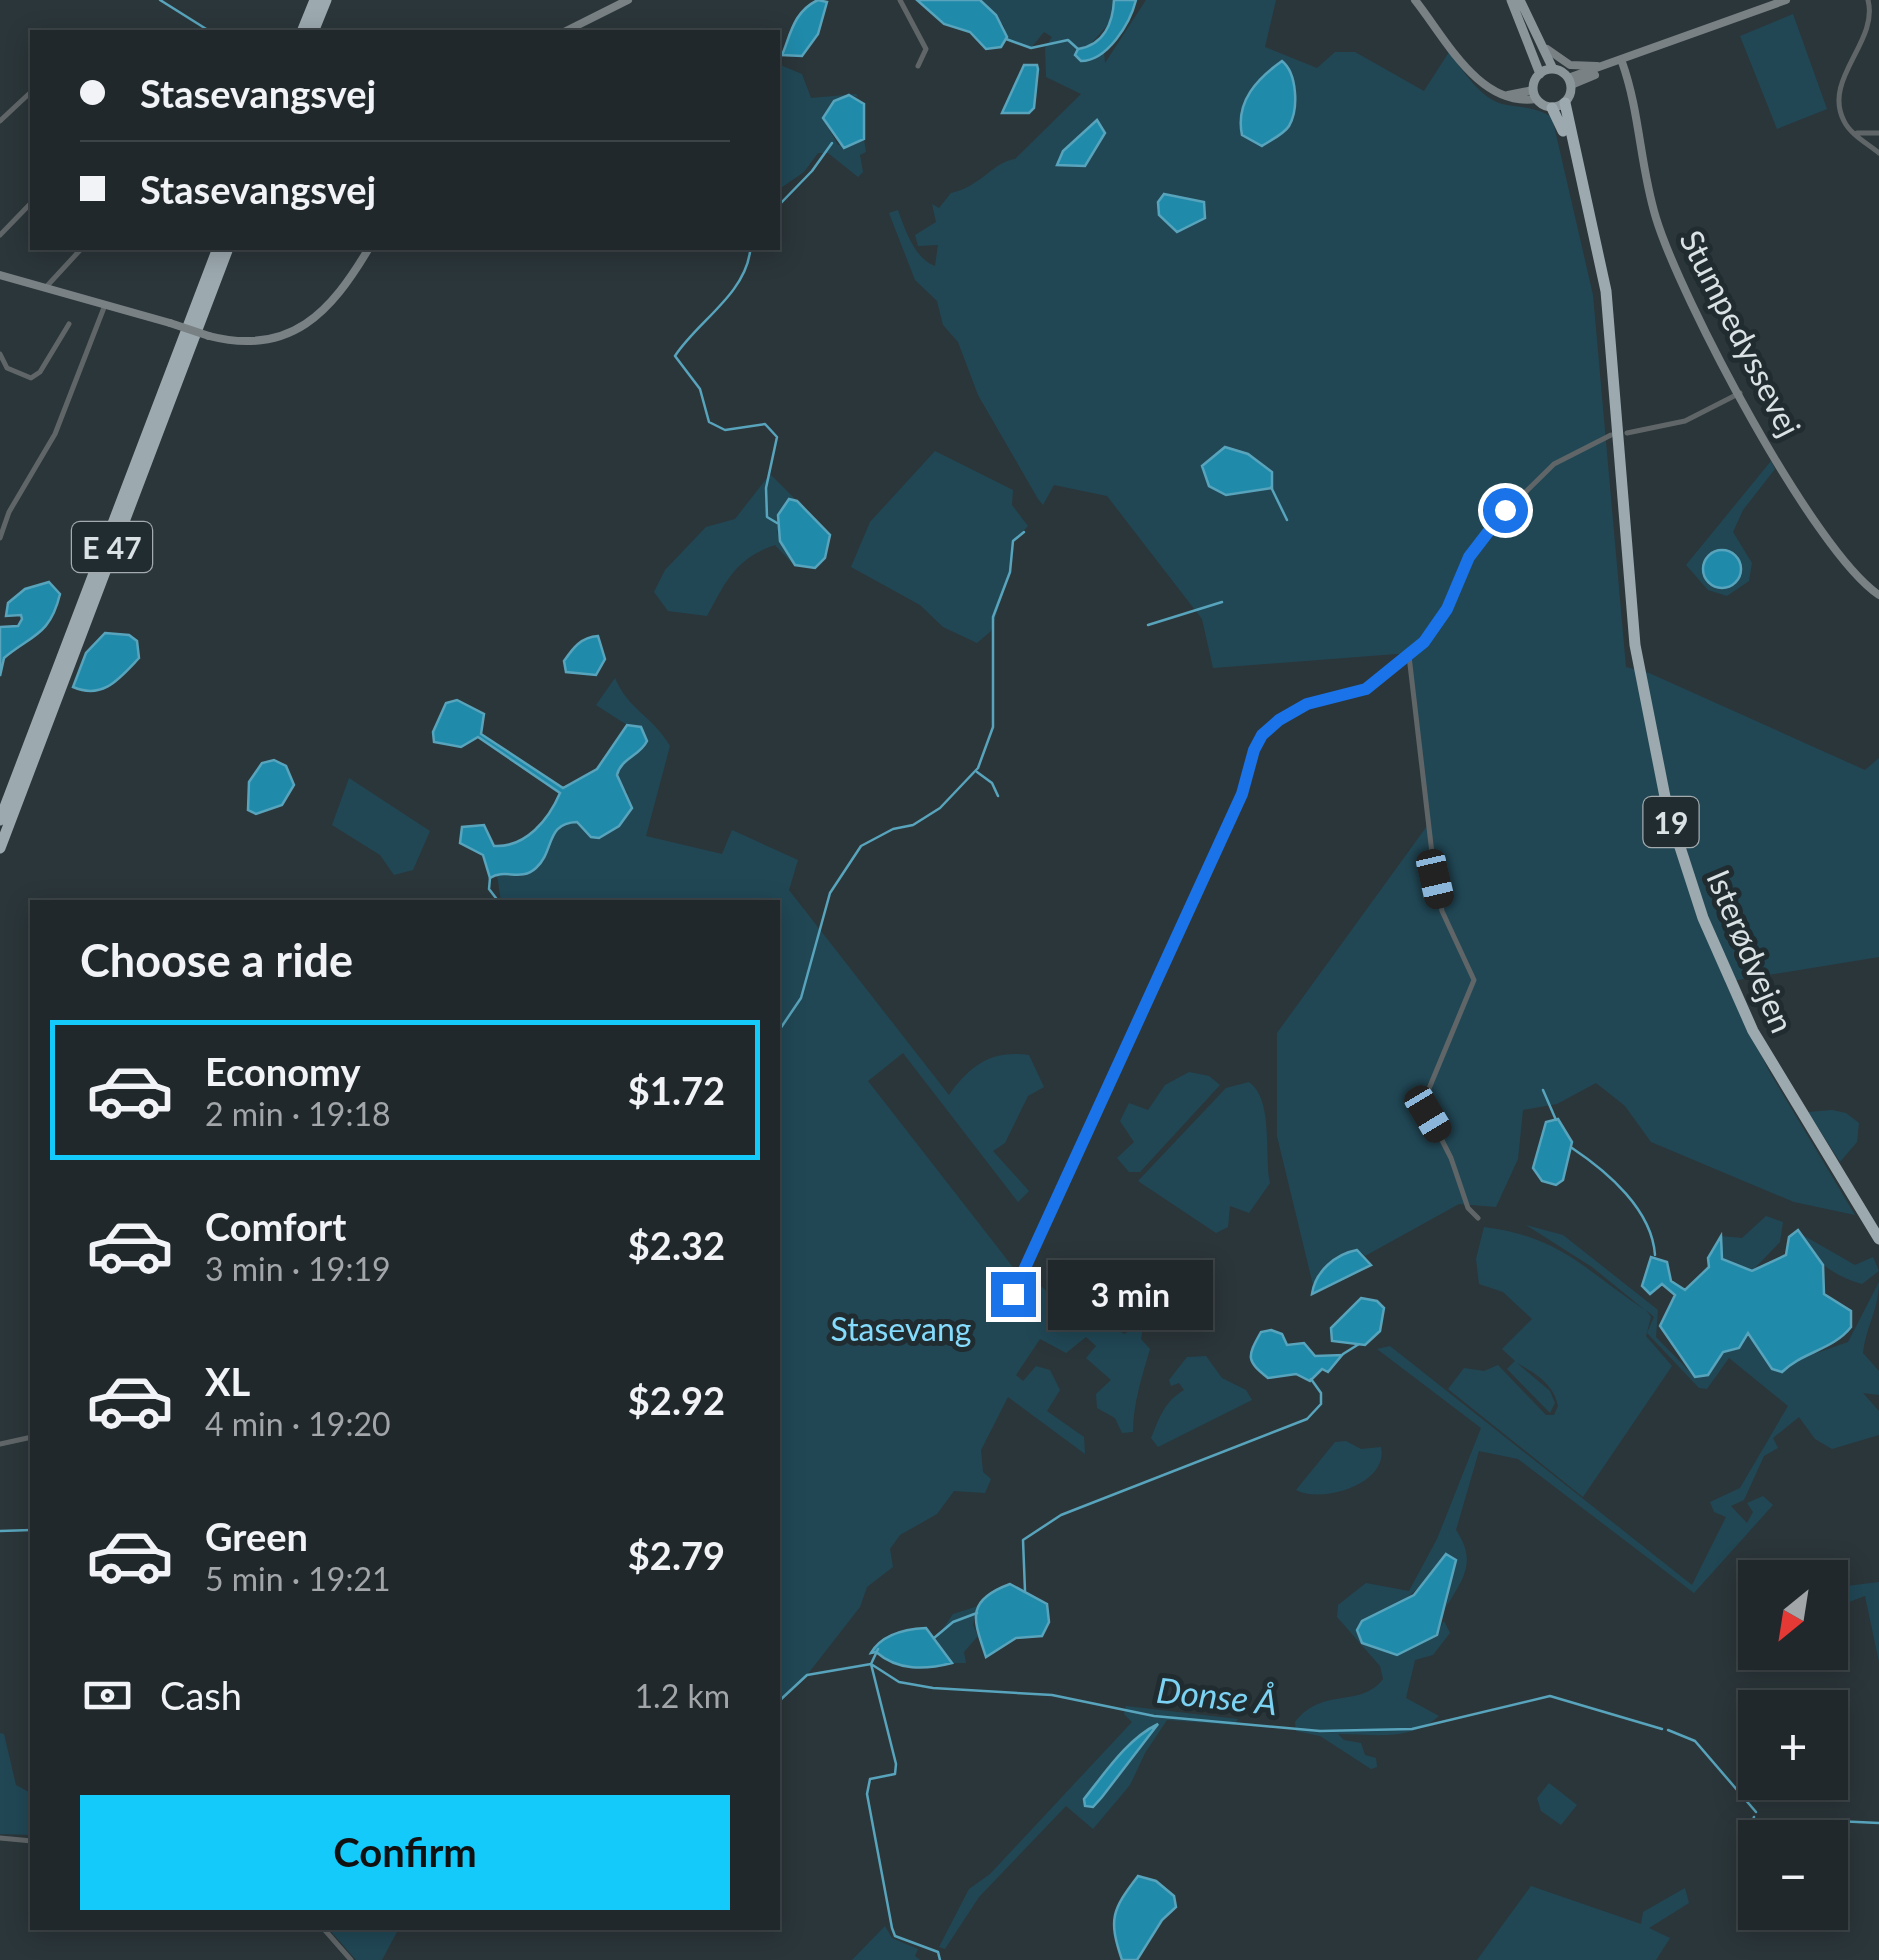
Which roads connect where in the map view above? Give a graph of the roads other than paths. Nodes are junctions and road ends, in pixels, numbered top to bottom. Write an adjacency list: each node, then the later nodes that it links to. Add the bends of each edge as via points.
1 (315, 0): 10 (highway)
2 (326, 0): 11 (highway)
3 (628, 0): 12 (street)
4 (900, 0): 14 (street, via 926,49)
5 (1415, 0): 19 (street, via 1491,90)
6 (1511, 0): 16 (main road)
7 (1521, 0): 13 (street, via 1556,58 1578,67); 15 (main road)
8 (1786, 0): 13 (street)
9 (1868, 0): 22 (street, via 1872,24 1846,72 1840,105)
10 (303, 30)
11 (314, 30)
12 (568, 30)
13 (1619, 62): 17 (street); 36 (street, Stumpedyssevej, via 1656,217)
14 (918, 66)
15 (1554, 69): 16 (main road); 17 (main road)
16 (1540, 74): 19 (main road)
17 (1570, 82): 20 (main road)
18 (30, 93): 21 (street)
19 (1535, 95): 20 (main road)
20 (1559, 105): 45 (highway, Isterødvejen / 19, via 1613,360 1634,644 1680,852 1753,1031)
21 (0, 121)
22 (1854, 133): 23 (street); 24 (street)
23 (1879, 133)
24 (1879, 154)
25 (30, 204): 26 (street)
26 (0, 235)
27 (80, 250): 32 (street)
28 (217, 250): 42 (highway, E 47)
29 (227, 250): 43 (highway, E 47)
30 (368, 250): 33 (street, bridge, via 337,298 301,328 256,341 209,336)
31 (0, 274): 32 (street)
32 (47, 286): 33 (street)
33 (106, 302): 39 (street, via 55,434)
34 (69, 324): 35 (street, via 31,378 7,368)
35 (0, 354)
36 (1740, 393): 37 (street, via 1685,421); 40 (street, Stumpedyssevej, via 1836,555)
37 (1627, 433)
38 (1611, 435): 41 (street, via 1554,464 1488,529 1437,626)
39 (0, 538)
40 (1879, 594)
41 (1409, 656): 44 (street, via 1435,879 1442,912 1474,980 1423,1104); 46 (street, via 1366,689 1307,704 1262,735 1242,794)
42 (0, 820)
43 (0, 848)
44 (1478, 1218)
45 (1879, 1238)
46 (1013, 1294)
47 (30, 1437): 48 (street)
48 (0, 1444)
49 (0, 1838): 50 (street)
50 (30, 1841)
51 (325, 1930): 52 (street)
52 (351, 1960)

